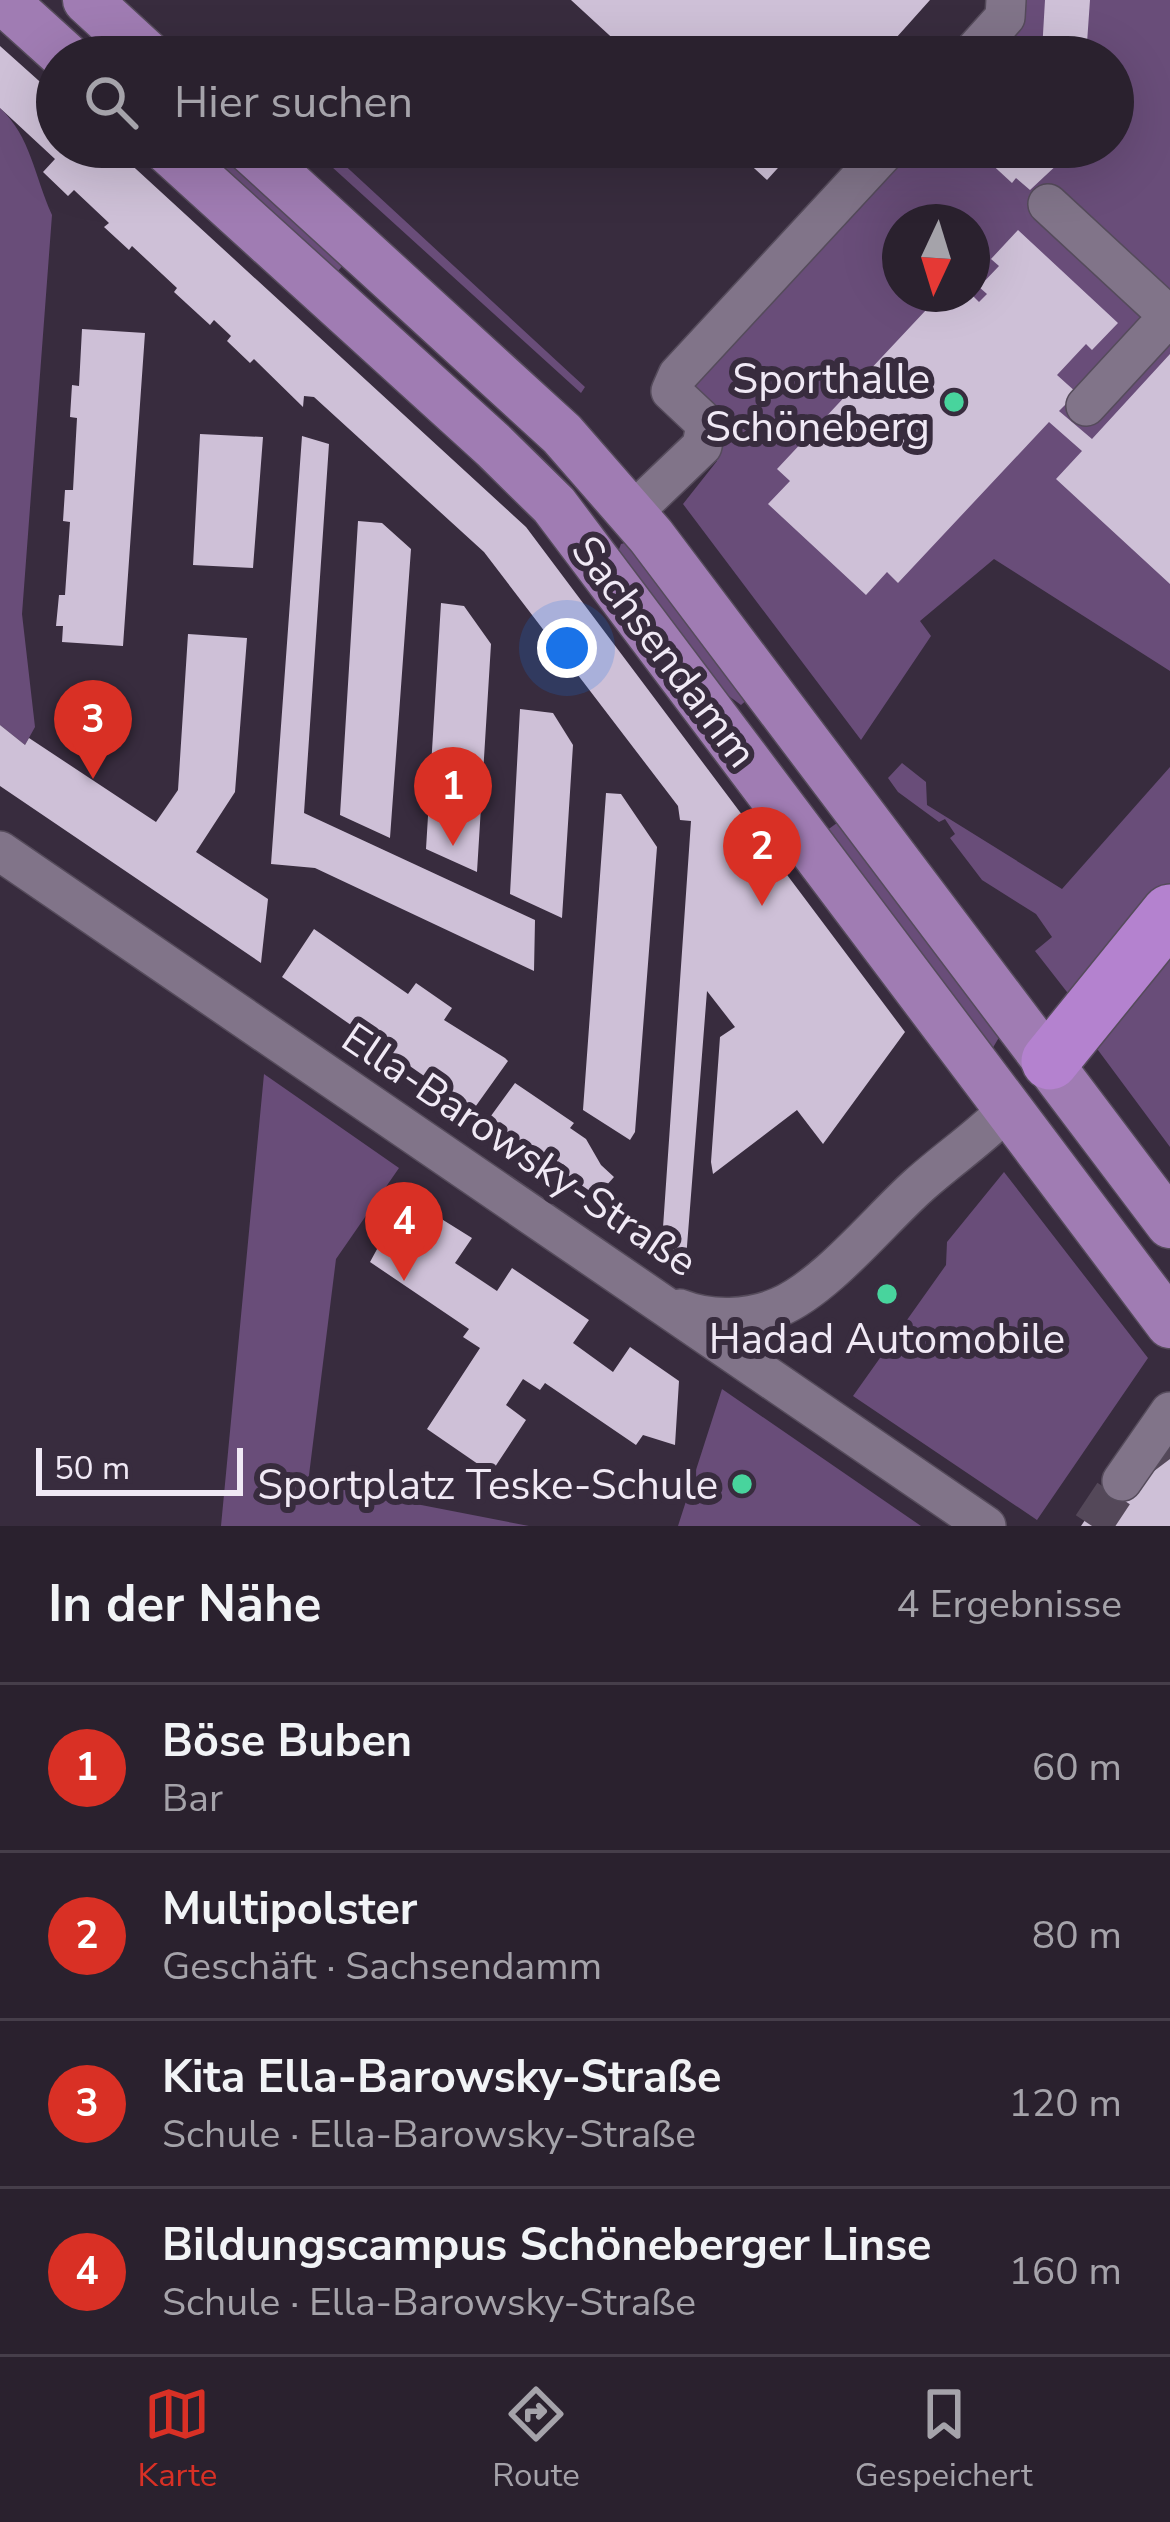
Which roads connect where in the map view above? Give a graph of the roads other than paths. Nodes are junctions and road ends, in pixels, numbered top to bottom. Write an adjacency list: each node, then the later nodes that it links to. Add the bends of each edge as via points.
1 (3, 0): 4 (main road)
2 (86, 0): 5 (main road)
3 (1006, 0): 6 (street, via 1005,16)
4 (43, 36)
5 (126, 36)
6 (987, 36)
7 (188, 168): 13 (main road, Sachsendamm)
8 (271, 168): 12 (main road, Sachsendamm)
9 (870, 168): 14 (street, via 678,375 671,391 706,424 702,446)
10 (1048, 203): 11 (street, via 1169,316)
11 (1086, 406)
12 (562, 434): 13 (street, via 547,445); 14 (main road, Sachsendamm)
13 (494, 446): 15 (main road, Sachsendamm)
14 (632, 513): 15 (main road); 16 (main road, Sachsendamm)
15 (588, 549): 17 (main road, Sachsendamm)
16 (842, 790): 17 (main road); 20 (main road, Sachsendamm)
17 (795, 825): 21 (main road, Sachsendamm)
18 (0, 851): 23 (street, Ella-Barowsky-Straße)
19 (1170, 913): 20 (highway)
20 (1050, 1060): 21 (main road); 22 (main road, Sachsendamm)
21 (1018, 1121): 24 (main road, Sachsendamm); 25 (street)
22 (1170, 1224)
23 (652, 1298): 25 (street, via 719,1317); 26 (street, Ella-Barowsky-Straße)
24 (1158, 1298)
25 (784, 1305): 26 (street)
26 (778, 1384): 29 (street, Ella-Barowsky-Straße)
27 (1159, 1429): 28 (street)
28 (1122, 1481)
29 (986, 1526)

